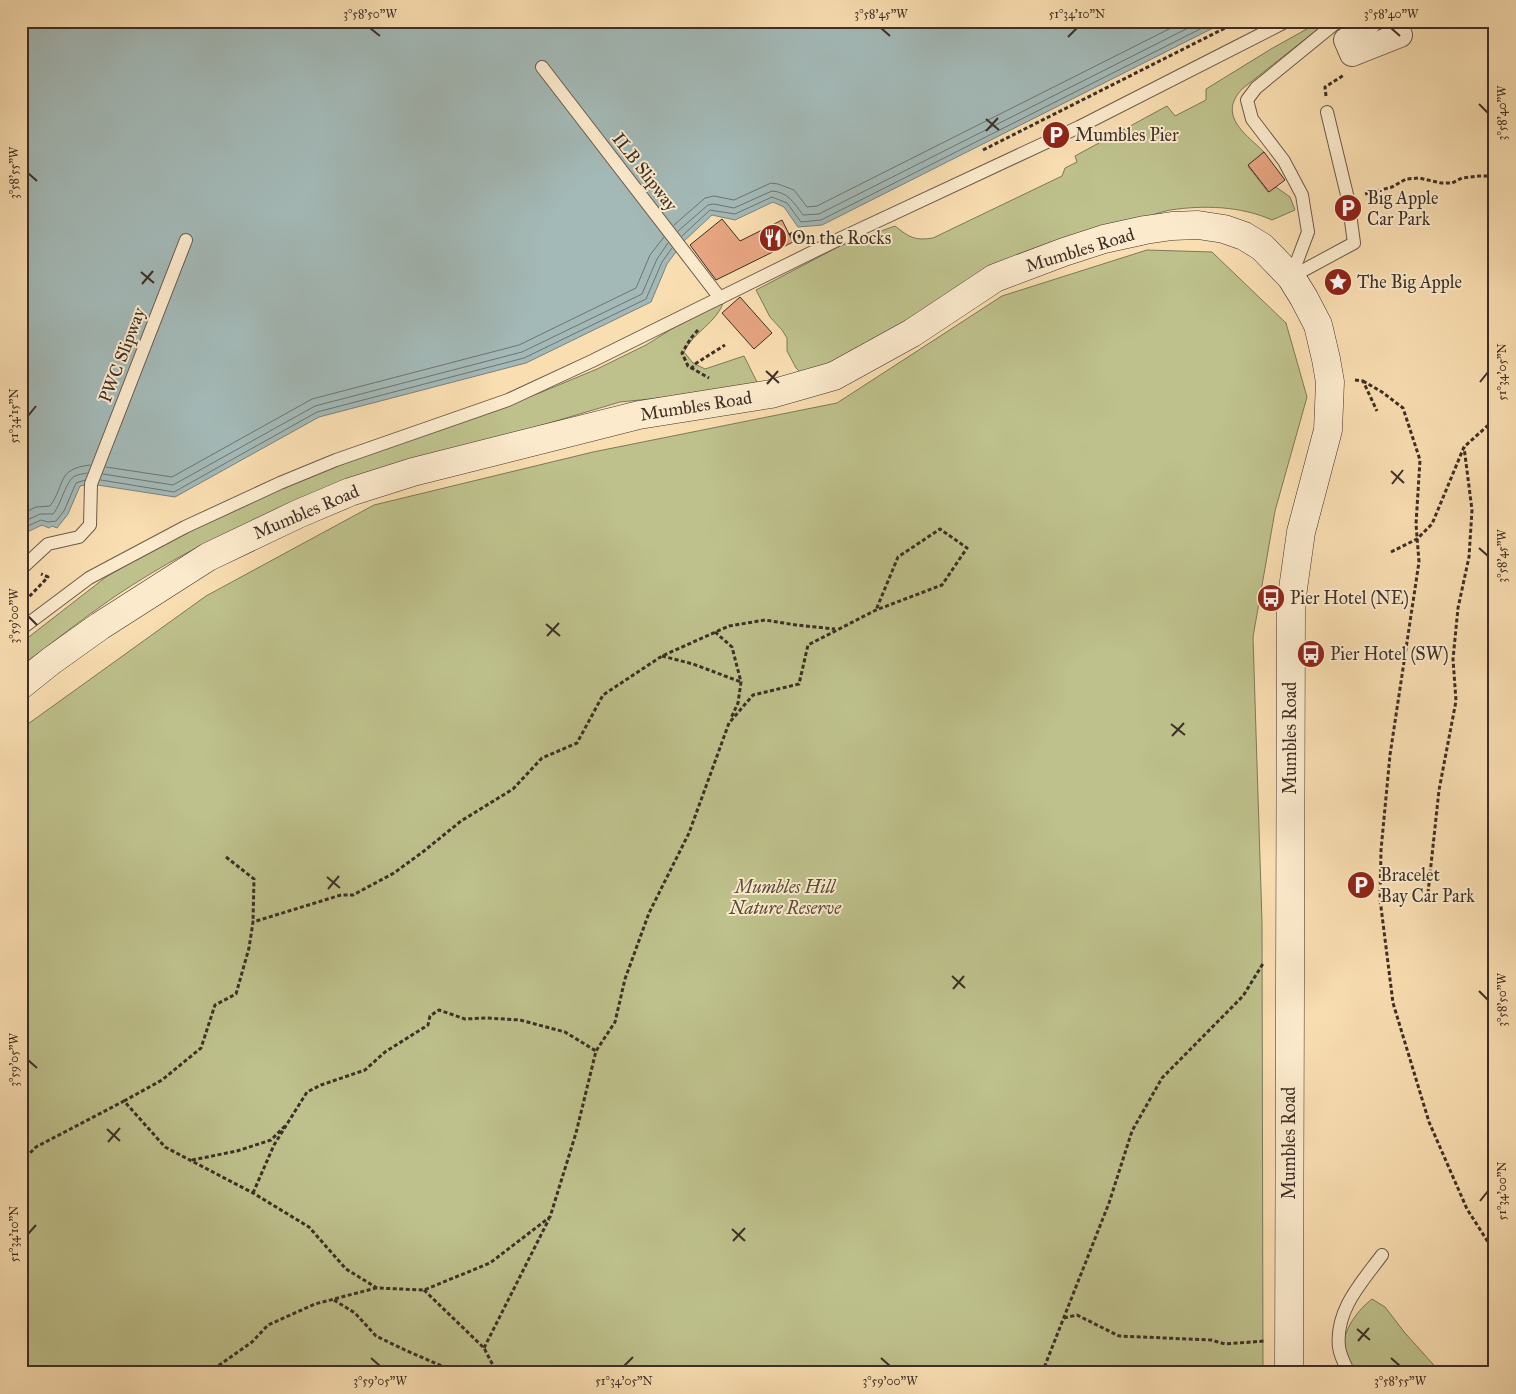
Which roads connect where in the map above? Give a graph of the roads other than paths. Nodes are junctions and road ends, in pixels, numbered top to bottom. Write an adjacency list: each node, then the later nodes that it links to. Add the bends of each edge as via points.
1 (1287, 21): 11 (lane, via 1079,127)
2 (1338, 21): 10 (lane, via 1256,88 1248,100 1252,119 1284,161 1302,195 1308,232)
3 (1370, 21): 6 (street, via 1357,27 1360,34 1346,40 1352,54 1400,35)
4 (1374, 21): 5 (street, via 1376,26)
5 (1387, 21)
6 (1394, 21)
7 (542, 67): 11 (lane, ILB Slipway)
8 (1327, 112): 10 (lane, via 1348,199 1354,243)
9 (186, 240): 12 (lane, PWC Slipway, via 91,484 90,525 79,537 48,544)
10 (1291, 277): 14 (main road, Mumbles Road, via 1262,247 1244,236 1198,225 1145,230 1072,249 995,278 912,333 834,376 771,394 639,415 413,472 350,492 208,557 100,626); 16 (main road, Mumbles Road, via 1318,325 1330,382 1328,430 1301,532 1292,603)
11 (720, 298): 13 (lane, via 508,400 336,460 185,527 89,578)
12 (21, 569)
13 (21, 629)
14 (21, 685)
15 (1382, 1254): 17 (lane, via 1345,1309 1339,1348)
16 (1289, 1373)
17 (1348, 1373)

